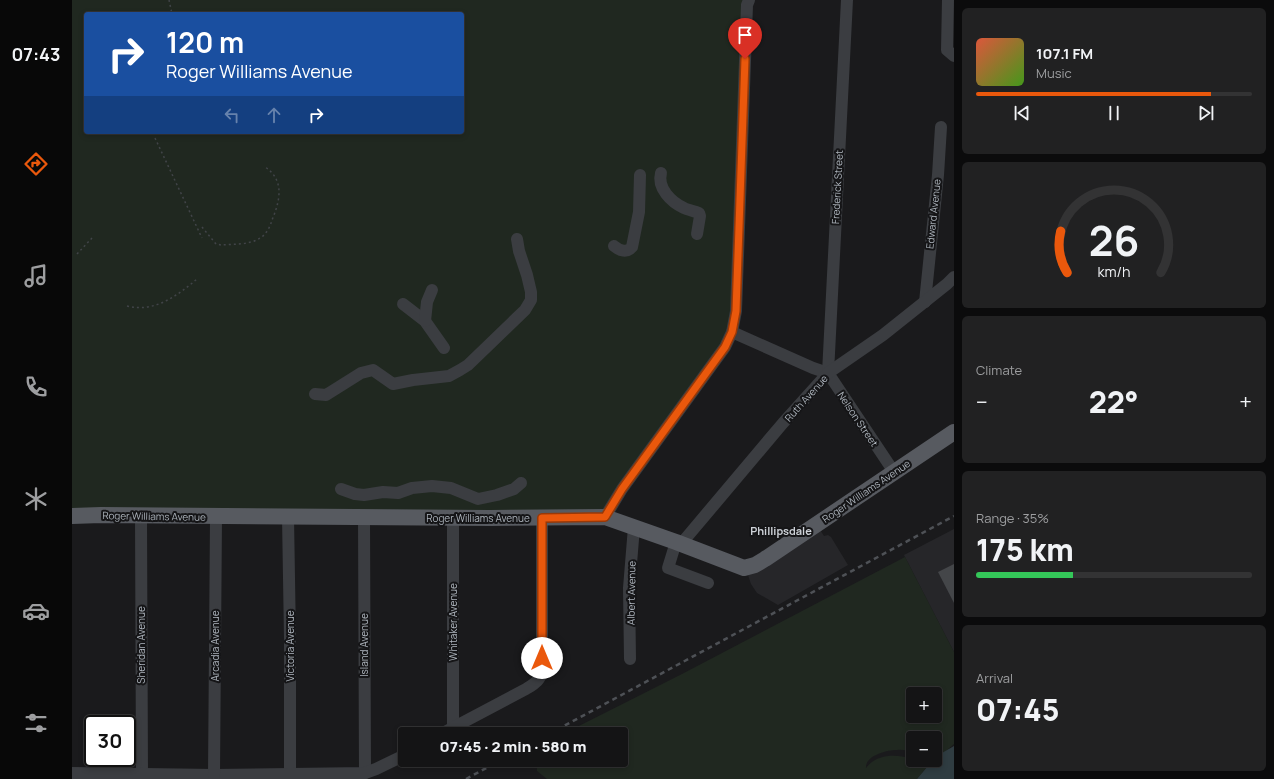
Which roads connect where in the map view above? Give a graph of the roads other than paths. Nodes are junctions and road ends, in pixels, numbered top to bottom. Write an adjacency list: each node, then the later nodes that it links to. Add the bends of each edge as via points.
1 (749, 0): 16 (street, via 736,311)
2 (847, 0): 18 (street, Frederick Street)
3 (948, 0): 4 (street)
4 (951, 53)
5 (940, 127): 13 (street, Edward Avenue, via 938,175)
6 (661, 173): 8 (street, via 660,182 671,200 700,216)
7 (640, 175): 10 (street, via 639,212 632,246 626,251)
8 (697, 234)
9 (517, 239): 19 (street, via 518,251 529,280 531,300 525,310 468,365 449,376 394,384 373,370 361,373 326,395)
10 (614, 246)
11 (954, 277): 13 (street, Ruth Avenue)
12 (432, 290): 15 (street, via 427,302)
13 (925, 302): 18 (street, Ruth Avenue)
14 (403, 304): 15 (street)
15 (425, 321): 17 (street)
16 (732, 332): 18 (street); 29 (street, via 725,347 622,489)
17 (444, 348)
18 (828, 373): 21 (street, Nelson Street); 33 (street, Ruth Avenue)
19 (315, 394)
20 (954, 432): 21 (main road, Roger Williams Avenue)
21 (894, 472): 33 (main road, Roger Williams Avenue, via 750,567 738,566)
22 (521, 484): 23 (street, via 497,495 478,499 451,488 432,486 412,488 398,493 364,495)
23 (341, 489)
24 (72, 516): 25 (main road, Roger Williams Avenue)
25 (141, 516): 27 (main road, Roger Williams Avenue); 40 (street, Sheridan Avenue)
26 (364, 516): 28 (main road, Roger Williams Avenue); 30 (main road, Roger Williams Avenue); 39 (street, Island Avenue)
27 (216, 517): 28 (main road, Roger Williams Avenue); 42 (street, Arcadia Avenue)
28 (288, 517): 41 (street, Victoria Avenue)
29 (605, 517): 31 (main road, Roger Williams Avenue); 32 (main road, Roger Williams Avenue)
30 (453, 518): 31 (main road, Roger Williams Avenue); 36 (street, Whitaker Avenue)
31 (542, 518): 36 (street, via 540,677 526,689)
32 (634, 527): 33 (main road, Roger Williams Avenue); 35 (street, Albert Avenue, via 629,588)
33 (678, 543): 34 (street, via 668,568)
34 (708, 583)
35 (630, 659)
36 (453, 727)
37 (398, 758): 39 (street)
38 (72, 773): 40 (street)
39 (365, 773): 41 (street)
40 (142, 774): 42 (street)
41 (290, 774): 42 (street)
42 (214, 775)

